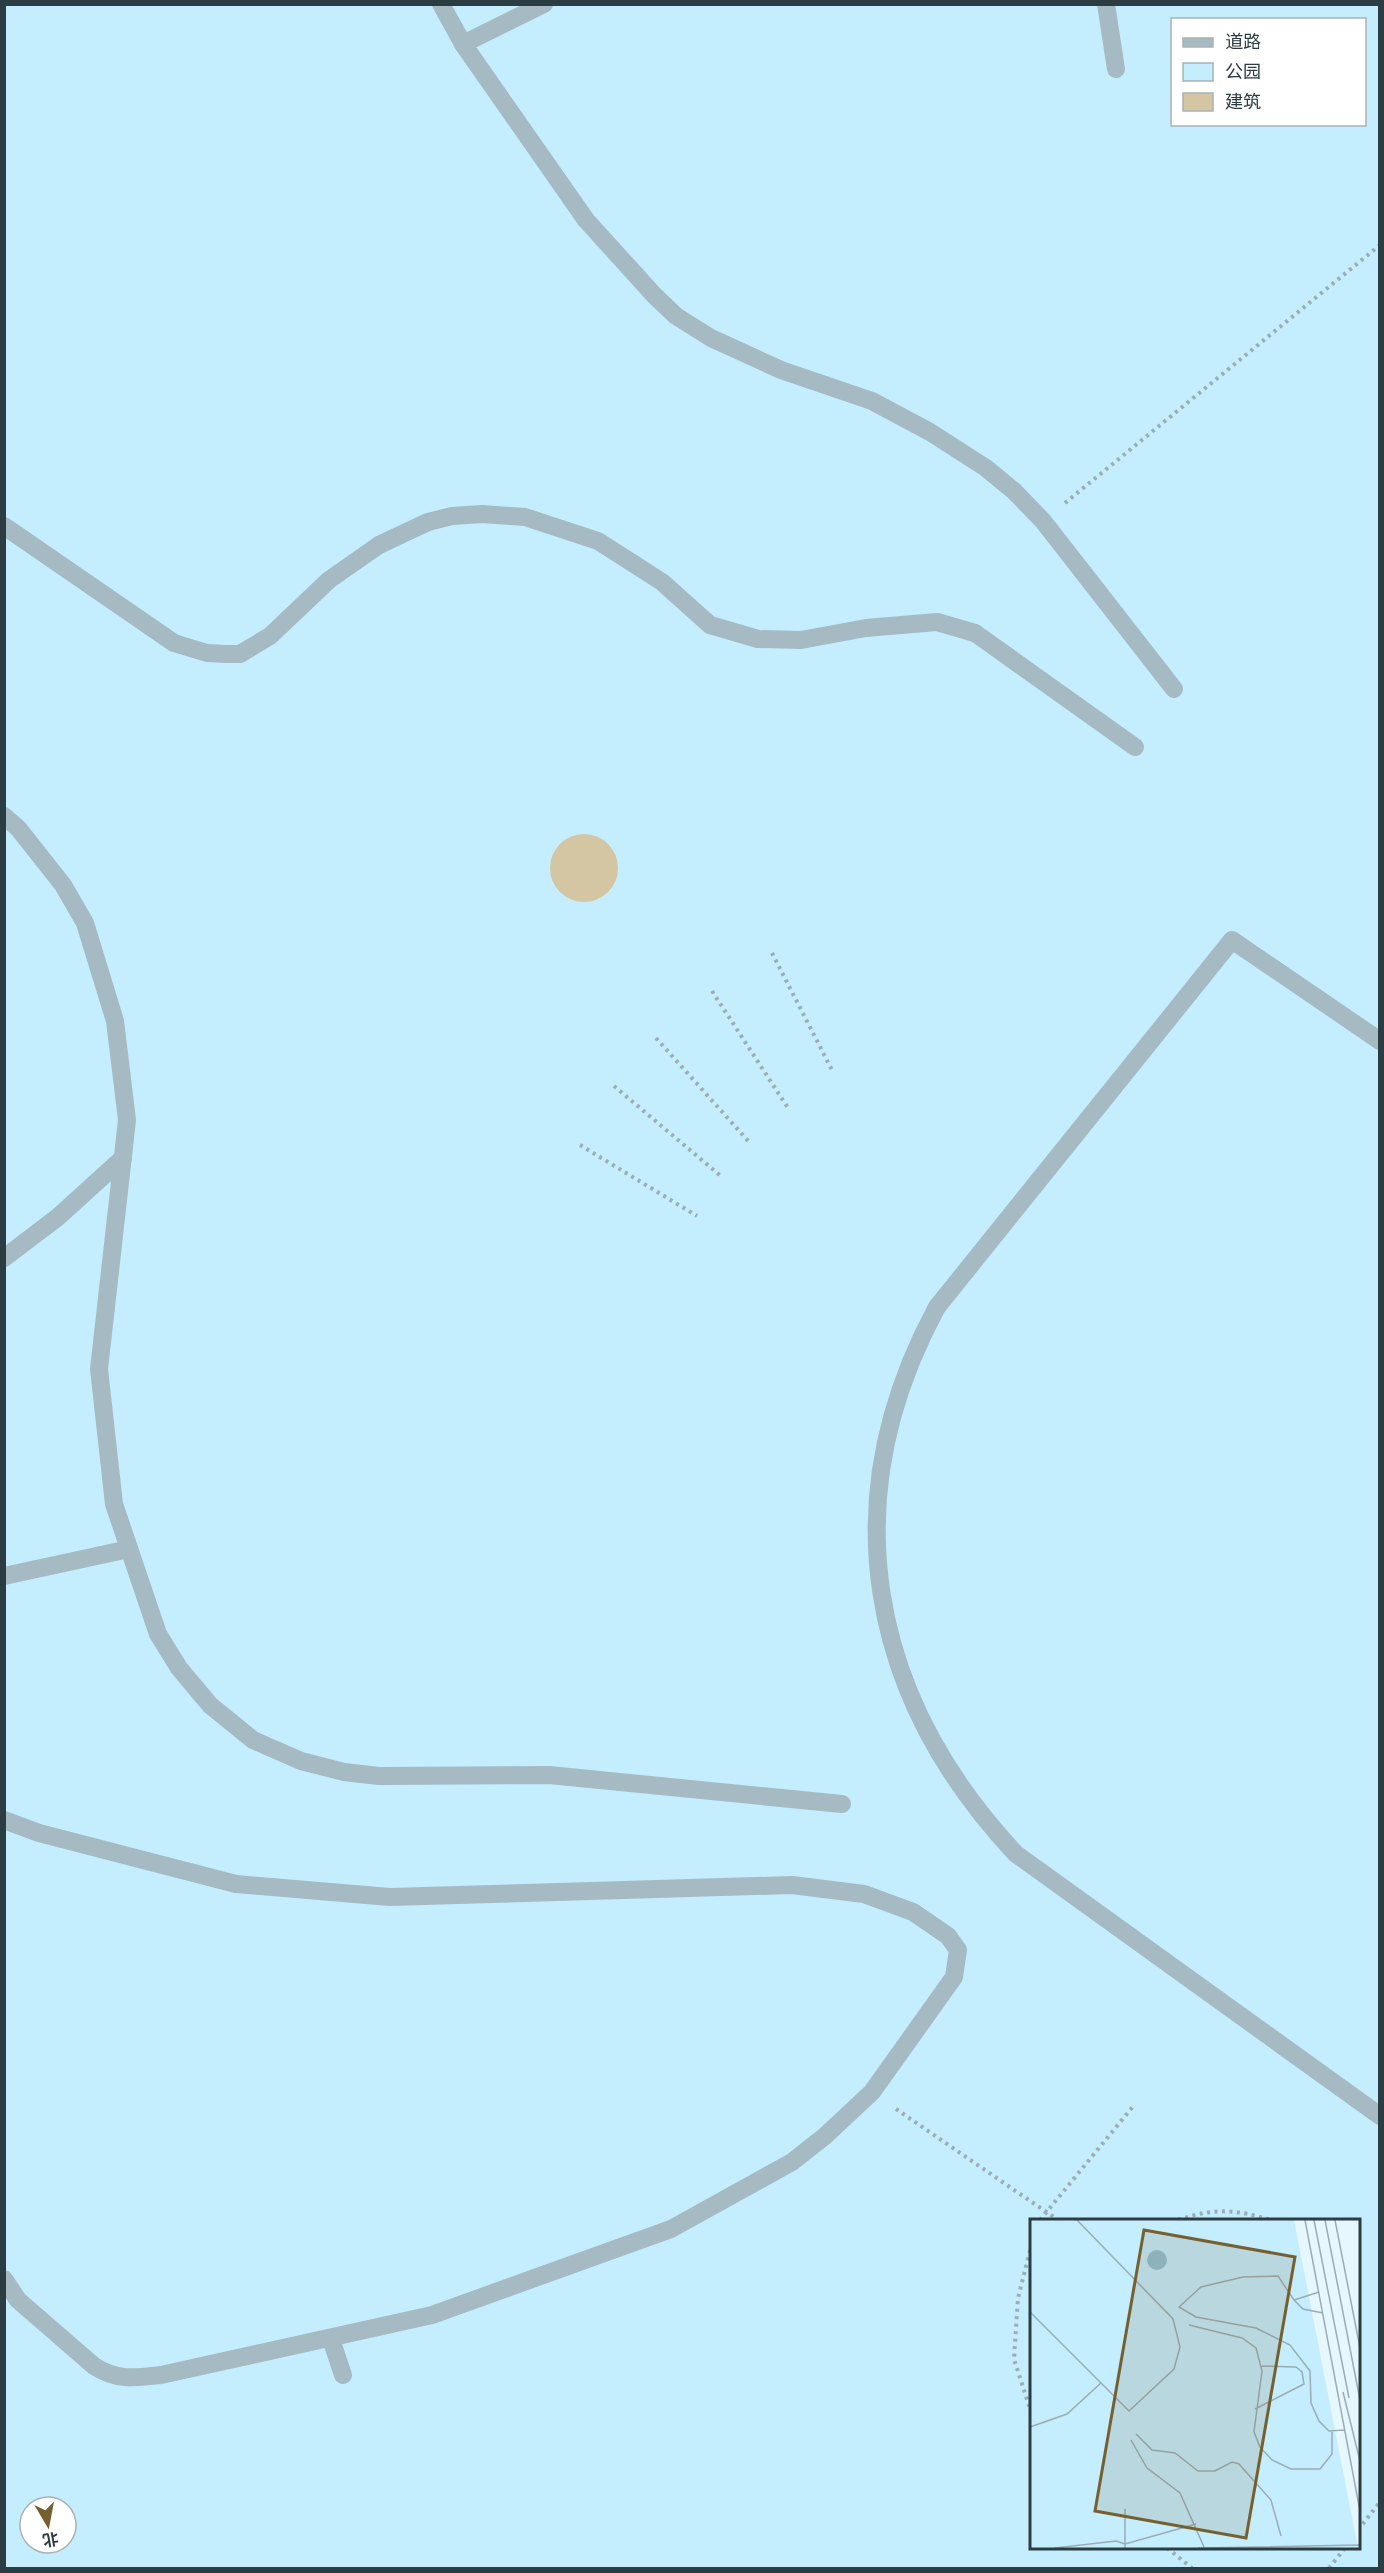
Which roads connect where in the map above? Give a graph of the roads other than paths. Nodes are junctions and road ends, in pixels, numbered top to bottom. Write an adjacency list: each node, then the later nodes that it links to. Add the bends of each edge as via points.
1 (441, 4): 4 (street)
2 (544, 4): 4 (street)
3 (1106, 4): 5 (street)
4 (463, 44): 7 (street, via 586,220 676,316 711,338 780,370 872,400 986,468 1043,521)
5 (1116, 69)
6 (4, 526): 8 (street, via 174,643 207,653 240,654 270,636 329,580 379,545 428,522 452,516 525,517 598,542 663,582 710,625 758,639 801,640 866,628 937,622 975,633)
7 (1174, 689)
8 (1136, 747)
9 (4, 816): 11 (street, via 63,885 85,922 97,955 115,1021 127,1120)
10 (1380, 1041): 17 (street, via 1232,940 937,1308 915,1348 887,1431 876,1529 880,1591 891,1644 910,1698 944,1764 993,1829 1016,1854)
11 (123, 1158): 12 (street, via 58,1217); 13 (street, via 99,1369 114,1504)
12 (4, 1258)
13 (129, 1549): 14 (street); 15 (street, via 158,1634 210,1706 253,1740 301,1761 379,1776 549,1774)
14 (4, 1576)
15 (842, 1804)
16 (4, 1820): 19 (street, via 39,1833 236,1884 390,1897 792,1885 878,1897 913,1912 954,1943 958,1956 954,1977 872,2092 792,2162 671,2229 432,2315)
17 (1380, 2116)
18 (4, 2279): 19 (street, via 18,2300 94,2366 123,2379 161,2375)
19 (331, 2339): 20 (street)
20 (343, 2375)

